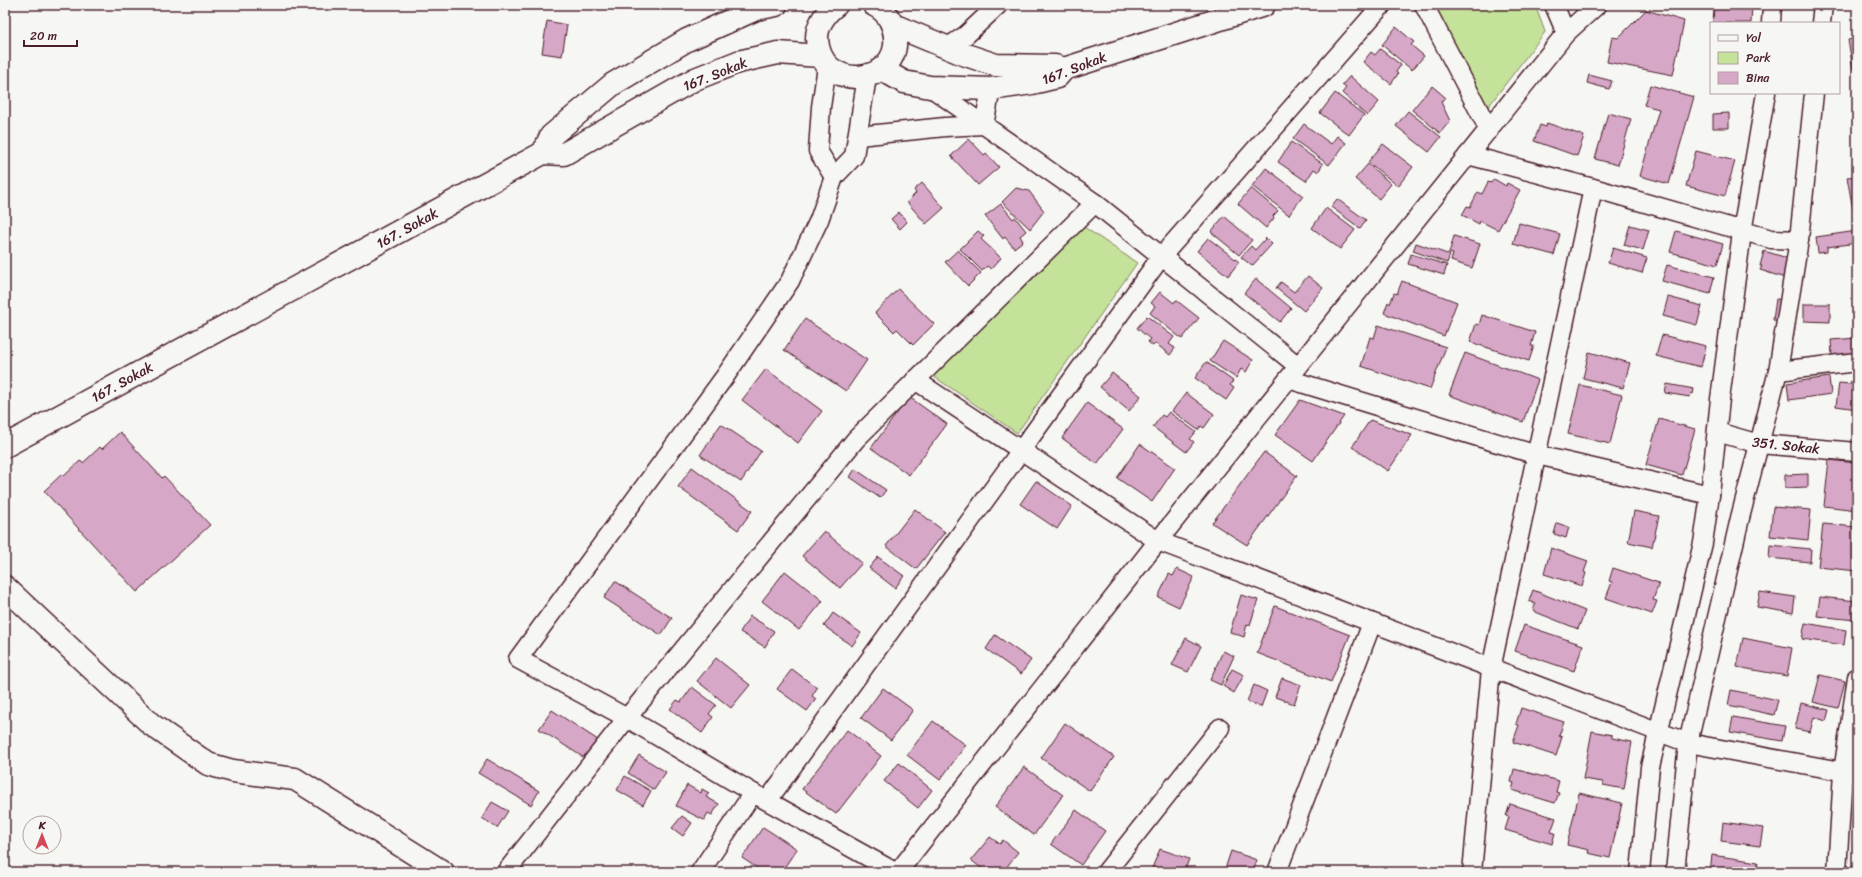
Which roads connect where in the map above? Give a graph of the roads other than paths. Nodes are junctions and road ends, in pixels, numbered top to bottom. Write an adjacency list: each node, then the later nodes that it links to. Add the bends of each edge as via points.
1 (776, 5): 26 (street, via 756,9 687,40 612,84 551,136)
2 (1264, 5): 17 (street, 167. Sokak)
3 (1382, 5): 33 (street)
4 (1424, 5): 24 (street)
5 (1554, 5): 14 (street)
6 (1597, 5): 14 (street)
7 (1772, 5): 12 (street)
8 (1823, 5): 13 (street)
9 (829, 6): 16 (street, via 817,34 818,47)
10 (997, 6): 15 (street, via 966,35)
11 (885, 12): 15 (street); 18 (street, via 895,38 894,51 888,62)
12 (1771, 22)
13 (1821, 22)
14 (1566, 33): 24 (street)
15 (948, 47): 17 (street, via 996,64 1056,66)
16 (824, 61): 18 (street, via 842,75 856,78); 26 (street, 167. Sokak, via 778,53 738,62 695,78 564,154); 28 (street, via 818,150)
17 (1064, 70): 20 (street, 167. Sokak, via 1057,77 1032,84)
18 (874, 73): 19 (street, 167. Sokak); 25 (street)
19 (930, 87): 20 (street, 167. Sokak); 23 (street)
20 (991, 89): 23 (street)
21 (1766, 94): 31 (street)
22 (1814, 94): 32 (street)
23 (984, 126): 25 (street, via 946,127); 30 (street)
24 (1489, 130): 27 (street)
25 (858, 136): 28 (street, via 854,156)
26 (543, 154): 40 (street, 167. Sokak)
27 (1468, 156): 29 (street); 36 (street)
28 (834, 177): 50 (street, via 819,220 790,281 726,375 518,659)
29 (1593, 188): 31 (street); 43 (street)
30 (1095, 203): 33 (street); 37 (street)
31 (1742, 232): 32 (street, via 1771,240); 38 (street)
32 (1799, 240): 35 (street)
33 (1161, 257): 36 (street); 41 (street)
34 (1857, 362): 35 (street)
35 (1778, 371): 39 (street)
36 (1293, 372): 43 (street); 45 (street)
37 (915, 380): 41 (street); 50 (street, via 856,439)
38 (1717, 432): 39 (street, 351. Sokak); 44 (street)
39 (1759, 444): 42 (street, 351. Sokak); 53 (street)
40 (5, 446)
41 (1021, 450): 45 (street); 55 (street)
42 (1857, 452)
43 (1537, 455): 44 (street); 48 (street)
44 (1710, 495): 52 (street, via 1702,543)
45 (1158, 541): 47 (street); 59 (street)
46 (5, 587): 56 (street, via 152,726 208,764 233,771 295,779)
47 (1372, 623): 48 (street); 61 (street)
48 (1491, 669): 52 (street); 62 (street)
49 (1857, 677): 54 (street)
50 (627, 718): 55 (street); 57 (street)
51 (1220, 728): 60 (street)
52 (1658, 732): 53 (street); 63 (street, via 1650,767)
53 (1688, 743): 54 (street); 64 (street)
54 (1850, 773): 65 (street)
55 (761, 797): 58 (street); 59 (street)
56 (443, 872)
57 (506, 872)
58 (700, 872)
59 (897, 872)
60 (1106, 872)
61 (1277, 872)
62 (1472, 872)
63 (1640, 872)
64 (1675, 872)
65 (1837, 872)

